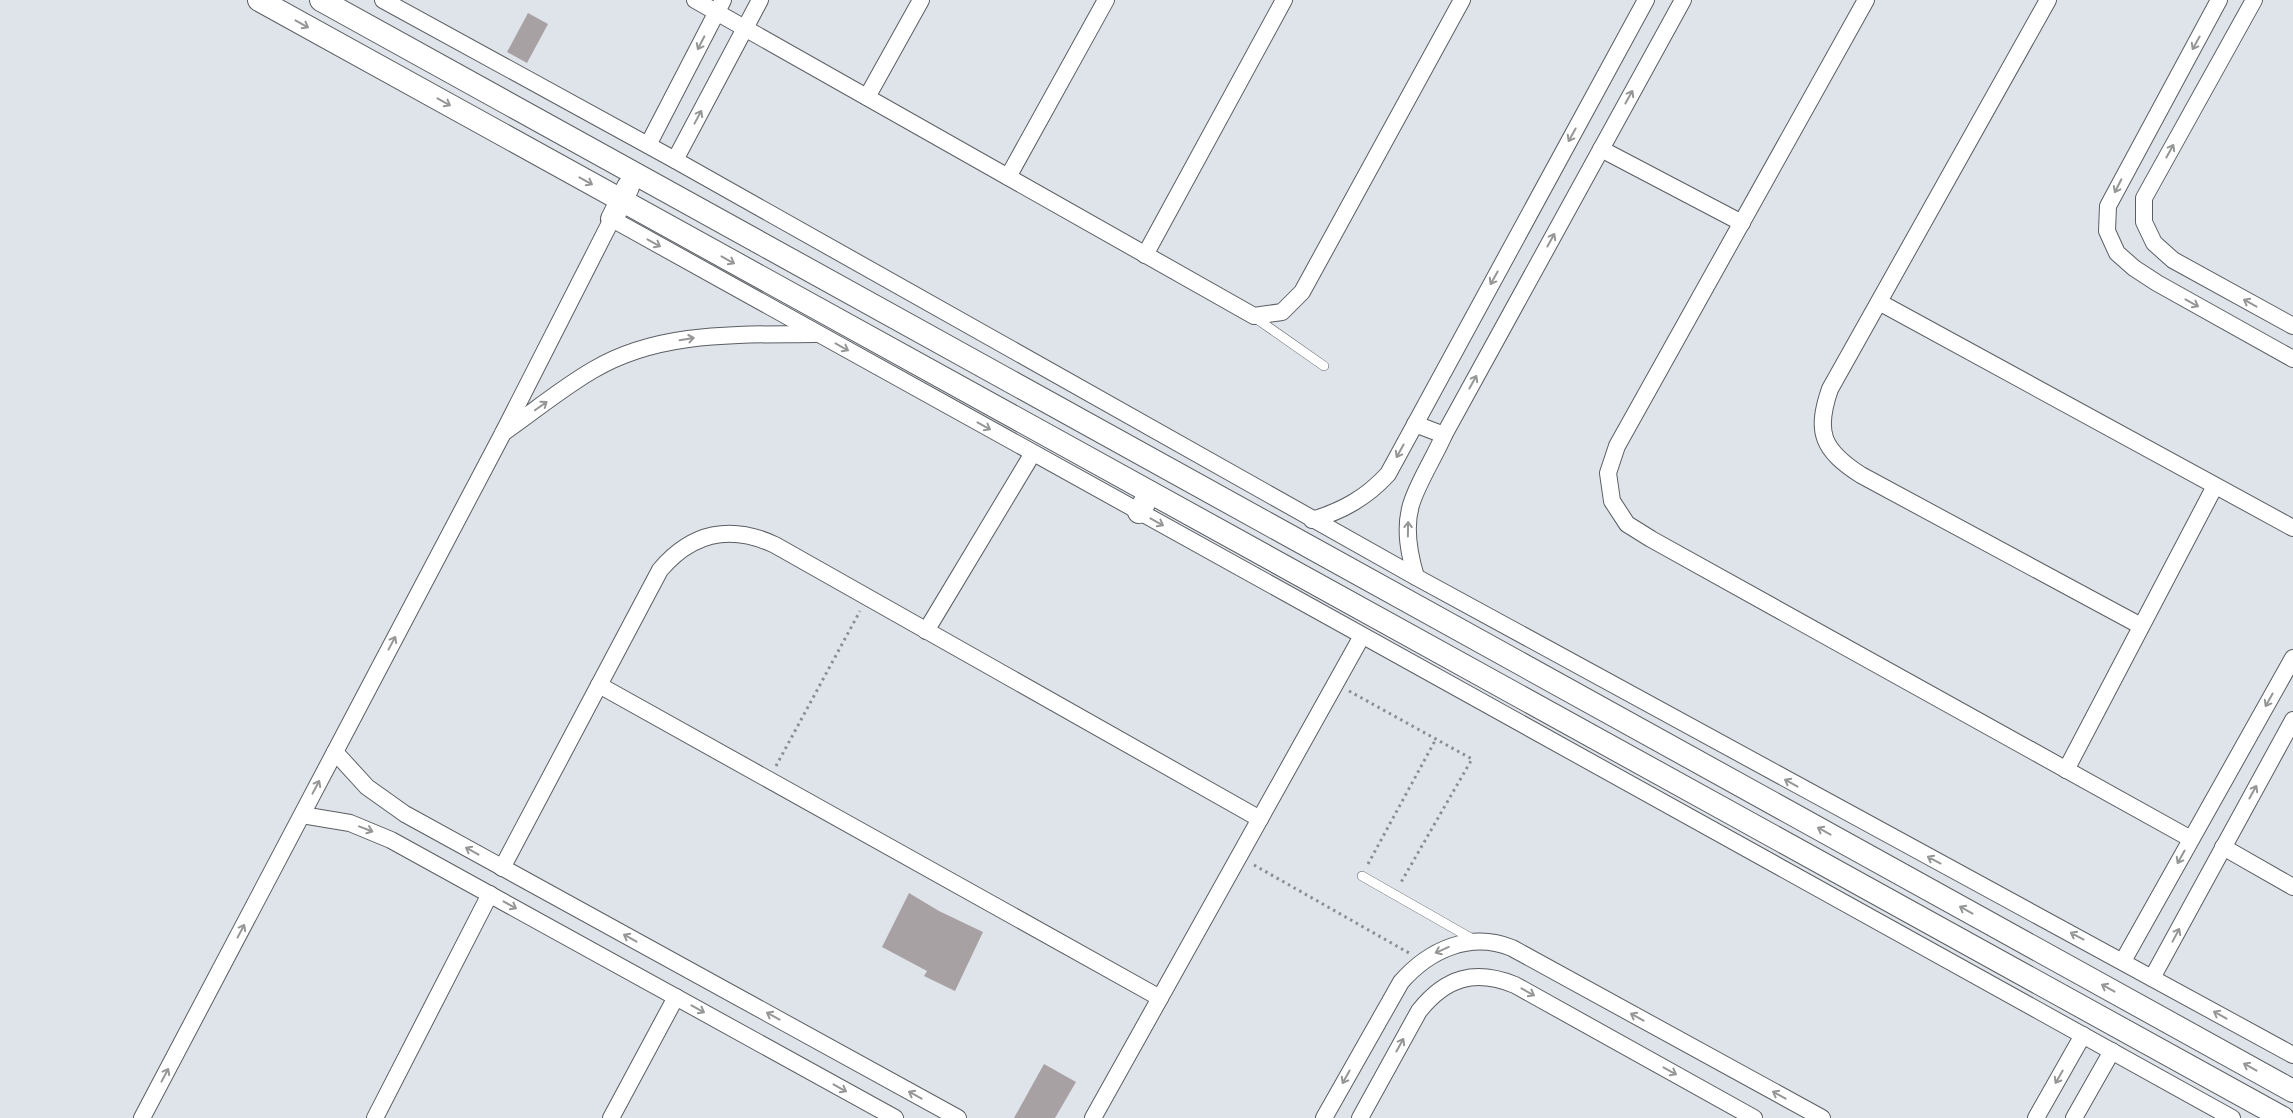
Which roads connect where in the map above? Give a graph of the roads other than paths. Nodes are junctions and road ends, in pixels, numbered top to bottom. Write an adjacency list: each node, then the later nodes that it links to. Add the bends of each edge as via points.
1 (259, 0): 24 (street, one-way to 24)
2 (321, 0): 22 (street)
3 (383, 0): 19 (street)
4 (695, 0): 16 (street)
5 (760, 0): 17 (street)
6 (921, 0): 18 (street)
7 (1106, 0): 23 (street)
8 (1284, 0): 26 (street)
9 (1462, 0): 28 (street, via 1302,292 1282,312)
10 (1646, 0): 33 (street, one-way to 33)
11 (1683, 0): 20 (street, one-way to 11)
12 (1866, 0): 25 (street)
13 (2048, 0): 27 (street)
14 (2219, 0): 31 (street, one-way to 31, via 2108,206 2107,231 2117,253 2134,268)
15 (2254, 0): 29 (street, one-way to 15, via 2173,260 2154,243 2144,222 2144,198)
16 (720, 6): 17 (street); 19 (street, one-way to 19)
17 (745, 28): 18 (street); 21 (street, one-way to 17)
18 (867, 97): 23 (street)
19 (648, 145): 21 (street)
20 (1601, 149): 25 (street); 35 (street, one-way to 20)
21 (675, 160): 39 (street)
22 (634, 173): 24 (street); 66 (street, one-way to 22)
23 (1008, 177): 26 (street)
24 (616, 210): 30 (street, one-way to 30); 34 (street); 38 (street, one-way to 38)
25 (1742, 223): 49 (street, via 1617,446 1608,473 1612,501 1626,524 1650,539)
26 (1145, 255): 28 (street)
27 (1879, 302): 37 (street); 42 (street, via 1830,388 1822,413 1825,439 1839,461)
28 (1254, 316): 32 (lane)
29 (2293, 326)
30 (818, 334): 34 (street, one-way to 30, via 593,370 635,352 704,336); 36 (street, one-way to 36)
31 (2293, 359)
32 (1324, 366)
33 (1415, 424): 35 (street); 39 (street, one-way to 39, via 1388,474 1376,487 1347,507)
34 (502, 435): 48 (street, one-way to 34)
35 (1444, 435): 41 (street, one-way to 35, via 1408,540 1411,504)
36 (1033, 453): 38 (street); 43 (street)
37 (2215, 486): 40 (street); 42 (street)
38 (1145, 502): 44 (street, one-way to 44); 80 (street)
39 (1312, 520): 41 (street)
40 (2293, 528)
41 (1416, 577): 59 (street, one-way to 41)
42 (2141, 626): 49 (street)
43 (926, 631): 46 (street, via 761,539 730,533 702,538 679,550 660,570); 51 (street)
44 (1362, 636): 51 (street); 63 (street)
45 (2293, 658): 52 (street, one-way to 52)
46 (599, 685): 54 (street); 62 (street)
47 (2293, 720): 53 (street, one-way to 47)
48 (335, 752): 50 (street, one-way to 48); 54 (street, one-way to 48, via 385,802)
49 (2066, 770): 52 (street)
50 (302, 815): 57 (street, one-way to 57, via 334,819 371,830); 67 (street, one-way to 50)
51 (1260, 820): 62 (street)
52 (2191, 839): 59 (street, one-way to 59)
53 (2223, 847): 56 (street); 60 (street, one-way to 53)
54 (502, 868): 71 (street, one-way to 54)
55 (1362, 876): 58 (lane)
56 (2293, 887)
57 (490, 894): 61 (street, one-way to 61); 68 (street)
58 (1476, 941): 73 (street, one-way to 73, via 1449,947 1422,961 1406,976 1392,995); 76 (street, one-way to 58, via 1512,948 1500,943)
59 (2123, 961): 60 (street)
60 (2152, 978): 65 (street, one-way to 60)
61 (676, 997): 69 (street); 70 (street, one-way to 70)
62 (1160, 998): 72 (street)
63 (2083, 1035): 64 (street); 77 (street, one-way to 77)
64 (2112, 1052): 78 (street); 79 (street)
65 (2293, 1055)
66 (2293, 1091)
67 (147, 1113)
68 (376, 1118)
69 (611, 1118)
70 (895, 1118)
71 (958, 1118)
72 (1093, 1118)
73 (1324, 1118)
74 (1360, 1118): 75 (street, one-way to 75, via 1419,1011 1449,984 1476,975 1490,976 1515,985)
75 (1754, 1118)
76 (1822, 1118)
77 (2036, 1118)
78 (2074, 1118)
79 (2232, 1118)
80 (2283, 1118)

